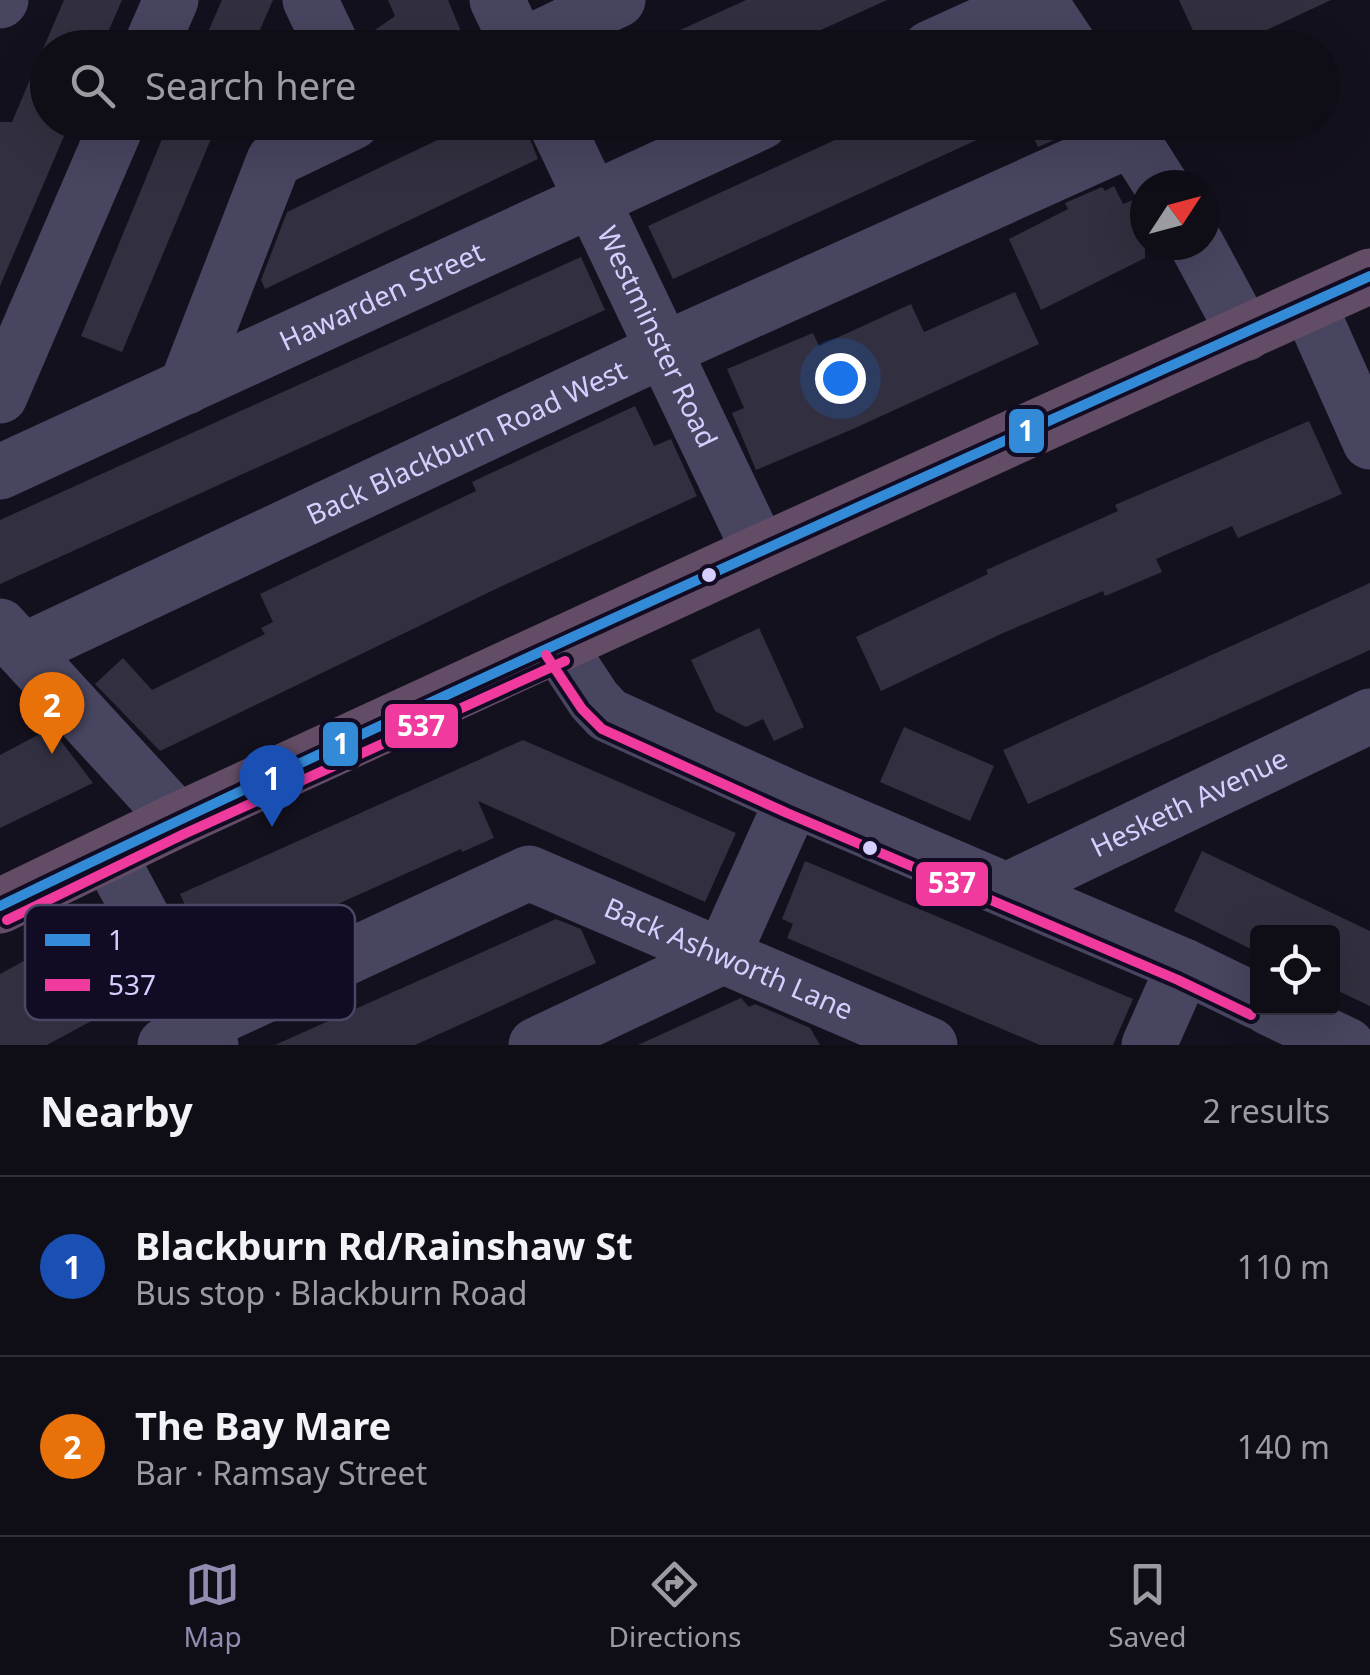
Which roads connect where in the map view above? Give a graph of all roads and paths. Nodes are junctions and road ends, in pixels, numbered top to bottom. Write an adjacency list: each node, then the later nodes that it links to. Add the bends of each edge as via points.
1 (171, 0): 6 (street)
2 (310, 0): 7 (street)
3 (497, 0): 8 (street)
4 (618, 0): 9 (street)
5 (1038, 0): 10 (street); 11 (street)
6 (158, 30)
7 (324, 30)
8 (511, 30)
9 (555, 30)
10 (970, 30)
11 (1059, 30)
12 (110, 140): 26 (street)
13 (316, 140): 25 (street, via 274,160)
14 (564, 140): 19 (street, Westminster Road)
15 (722, 140): 19 (street, Hawarden Street)
16 (1108, 140): 24 (street, Back Blackburn Road West)
17 (1133, 140): 18 (street)
18 (1152, 170)
19 (591, 198): 24 (street, Westminster Road); 25 (street, Hawarden Street)
20 (1205, 260): 23 (street)
21 (1370, 276): 22 (highway)
22 (1309, 305): 23 (highway); 27 (street)
23 (1245, 334): 29 (highway)
24 (662, 350): 29 (street, Westminster Road); 30 (street, Back Blackburn Road West)
25 (186, 387): 28 (street, Hawarden Street)
26 (0, 396)
27 (1370, 442)
28 (0, 472)
29 (760, 552): 31 (highway)
30 (11, 638): 34 (street)
31 (559, 646): 33 (street, via 608,715); 34 (highway)
32 (1370, 716): 36 (street, Hesketh Avenue)
33 (793, 799): 36 (street); 40 (street)
34 (178, 820): 35 (highway)
35 (108, 855): 37 (street); 38 (highway)
36 (1007, 890): 41 (street)
37 (131, 905)
38 (0, 906)
39 (355, 958): 40 (street, Back Ashworth Lane, via 529,873)
40 (722, 958): 46 (street, Back Ashworth Lane); 47 (street)
41 (1184, 966): 42 (street); 48 (street)
42 (1250, 998)
43 (1284, 1015): 49 (street)
44 (229, 1020): 45 (street, Back Ashworth Lane)
45 (192, 1038)
46 (917, 1043)
47 (536, 1045)
48 (1149, 1045)
49 (1346, 1045)

